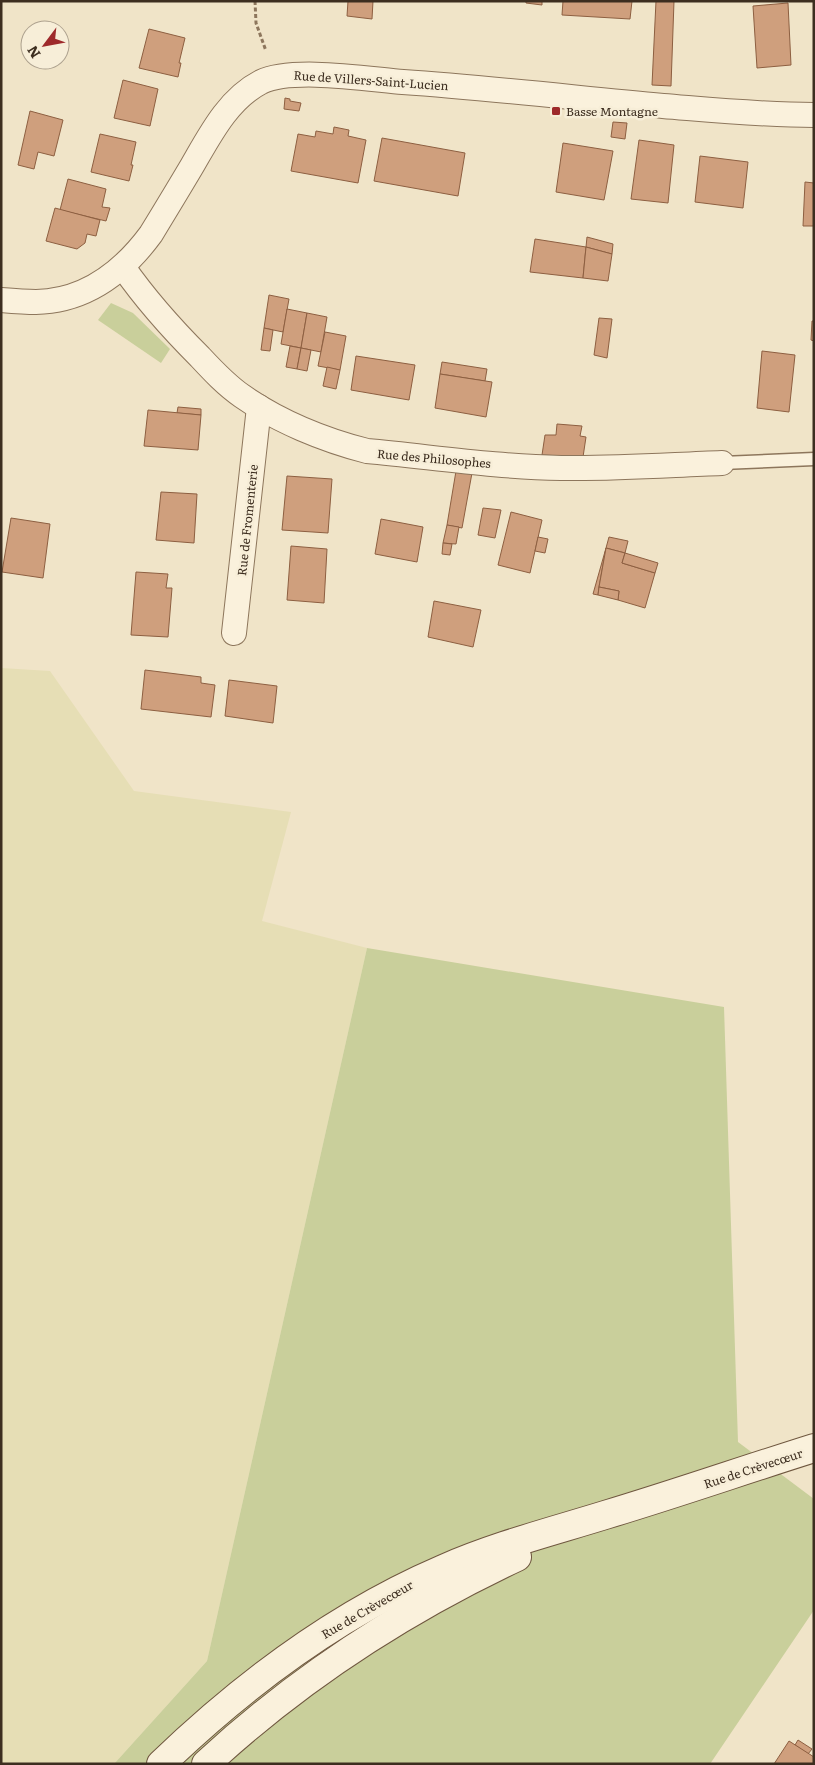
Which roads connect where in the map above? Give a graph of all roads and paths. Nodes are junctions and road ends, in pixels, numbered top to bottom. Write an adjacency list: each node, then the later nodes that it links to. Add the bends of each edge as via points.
1 (255, 1): 2 (path, via 256,23)
2 (277, 76): 3 (street, Rue de Villers-Saint-Lucien, via 348,77 750,113); 4 (street, Rue de Villers-Saint-Lucien, via 248,90 221,119 151,234)
3 (814, 115)
4 (124, 266): 5 (street, Rue de Villers-Saint-Lucien, via 90,288 55,300); 6 (street, Rue des Philosophes, via 138,289 172,329 222,380)
5 (1, 300)
6 (259, 407): 8 (street, Rue des Philosophes, via 322,438 367,451 560,468); 9 (street, Rue de Fromenterie)
7 (814, 459): 8 (lane, Rue des Philosophes)
8 (722, 463)
9 (234, 633)
10 (814, 1448): 11 (main road, Rue de Crèvecœur)
11 (606, 1515): 12 (main road, Rue de Crèvecœur, via 489,1550 418,1580 364,1609 318,1637 246,1690); 13 (main road, Rue de Crèvecœur, via 457,1587 368,1638 265,1712)
12 (161, 1764)
13 (206, 1764)

